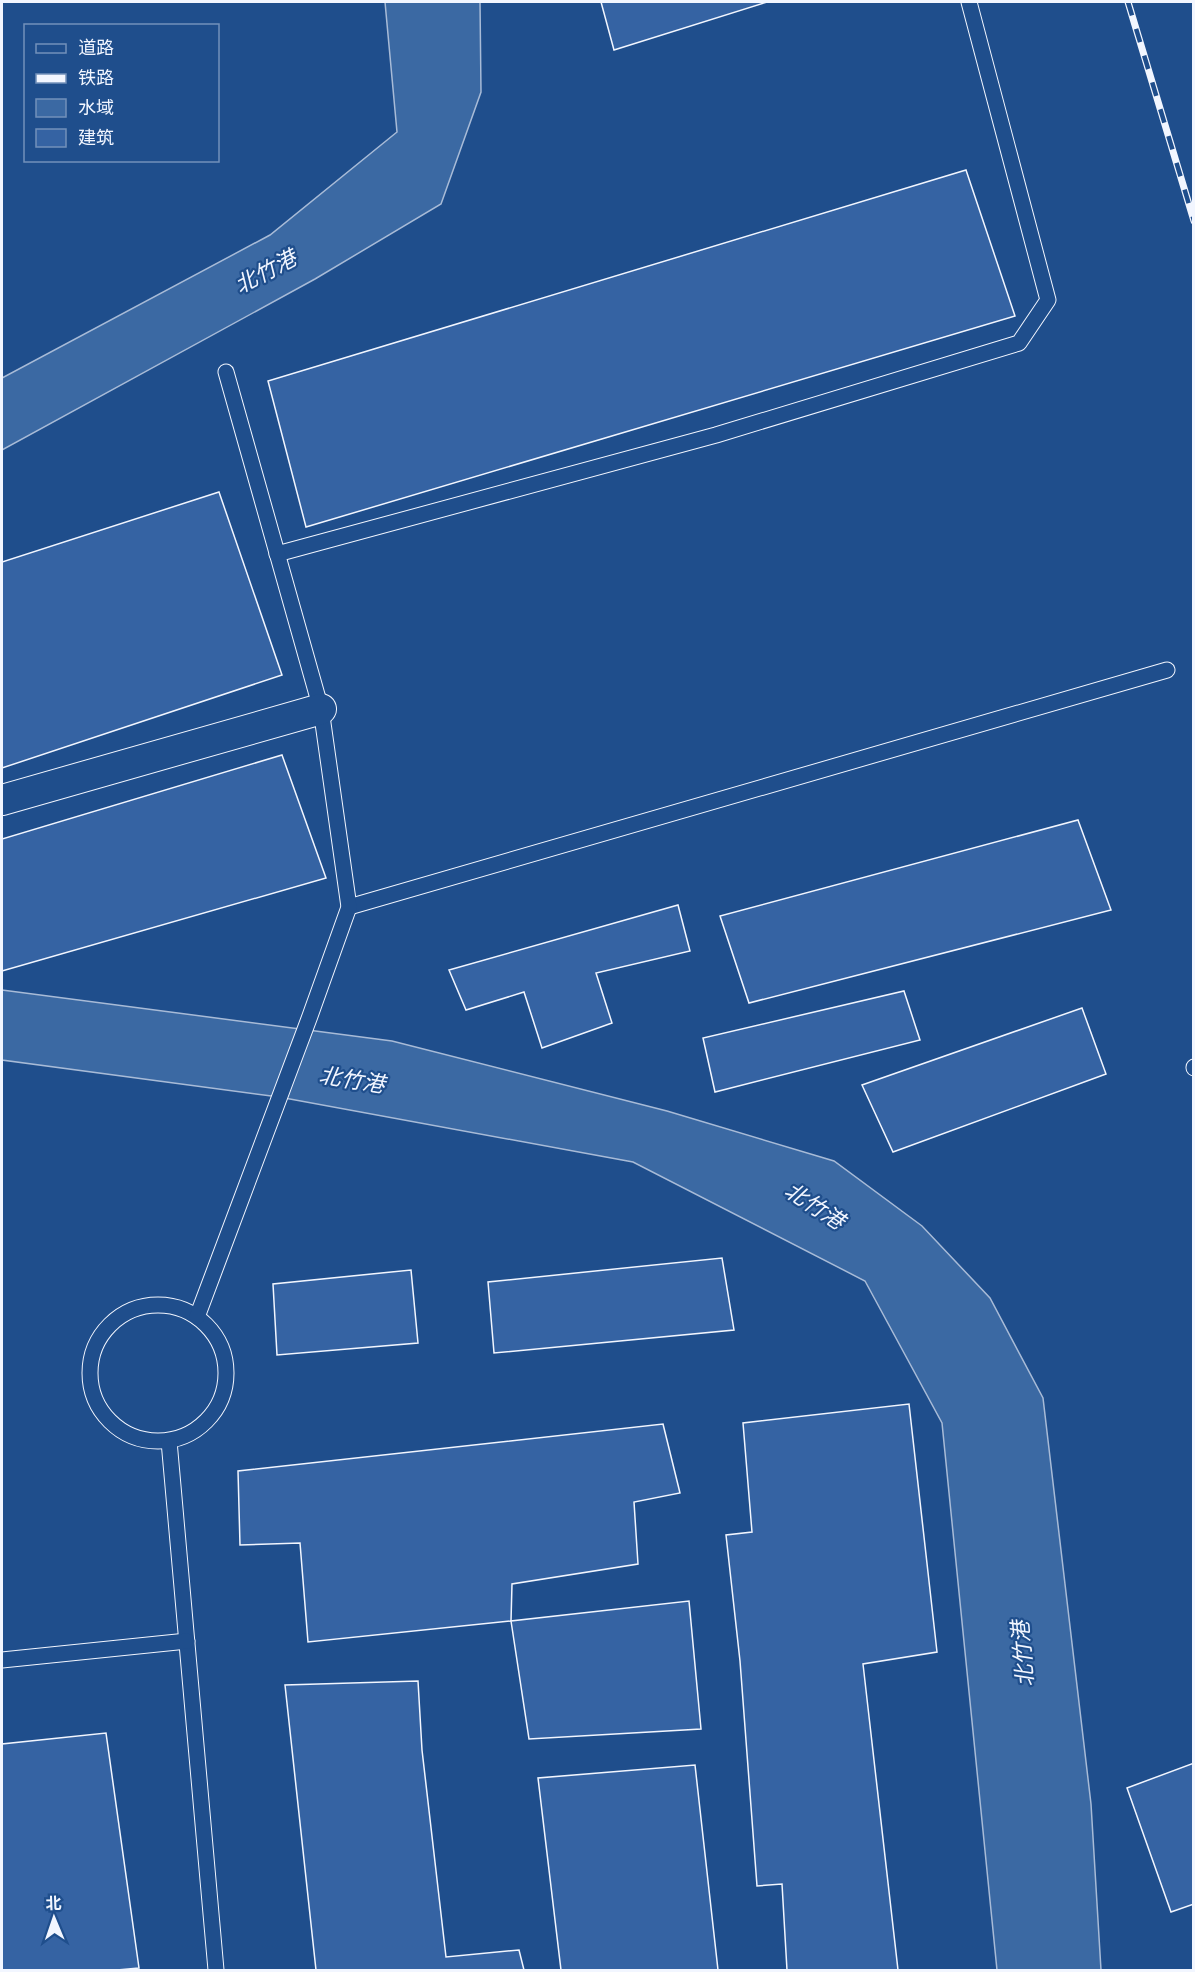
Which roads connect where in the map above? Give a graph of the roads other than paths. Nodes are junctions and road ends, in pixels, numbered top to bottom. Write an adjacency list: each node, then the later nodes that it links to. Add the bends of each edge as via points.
1 (969, 2): 3 (lane, via 1048,300 1019,343 717,435)
2 (226, 372): 3 (lane)
3 (277, 554): 5 (lane)
4 (1167, 670): 7 (lane)
5 (321, 709): 6 (street); 7 (lane)
6 (2, 800)
7 (348, 907): 8 (lane)
8 (197, 1317): 9 (lane, via 214,1333 224,1354 226,1377 221,1399 209,1419 191,1433); 9 (lane, via 177,1307 155,1305 133,1310 114,1321 100,1337 91,1358 90,1380 96,1401 108,1420 136,1437)
9 (169, 1441): 10 (lane)
10 (187, 1641): 11 (lane); 12 (lane)
11 (2, 1660)
12 (216, 1971)

